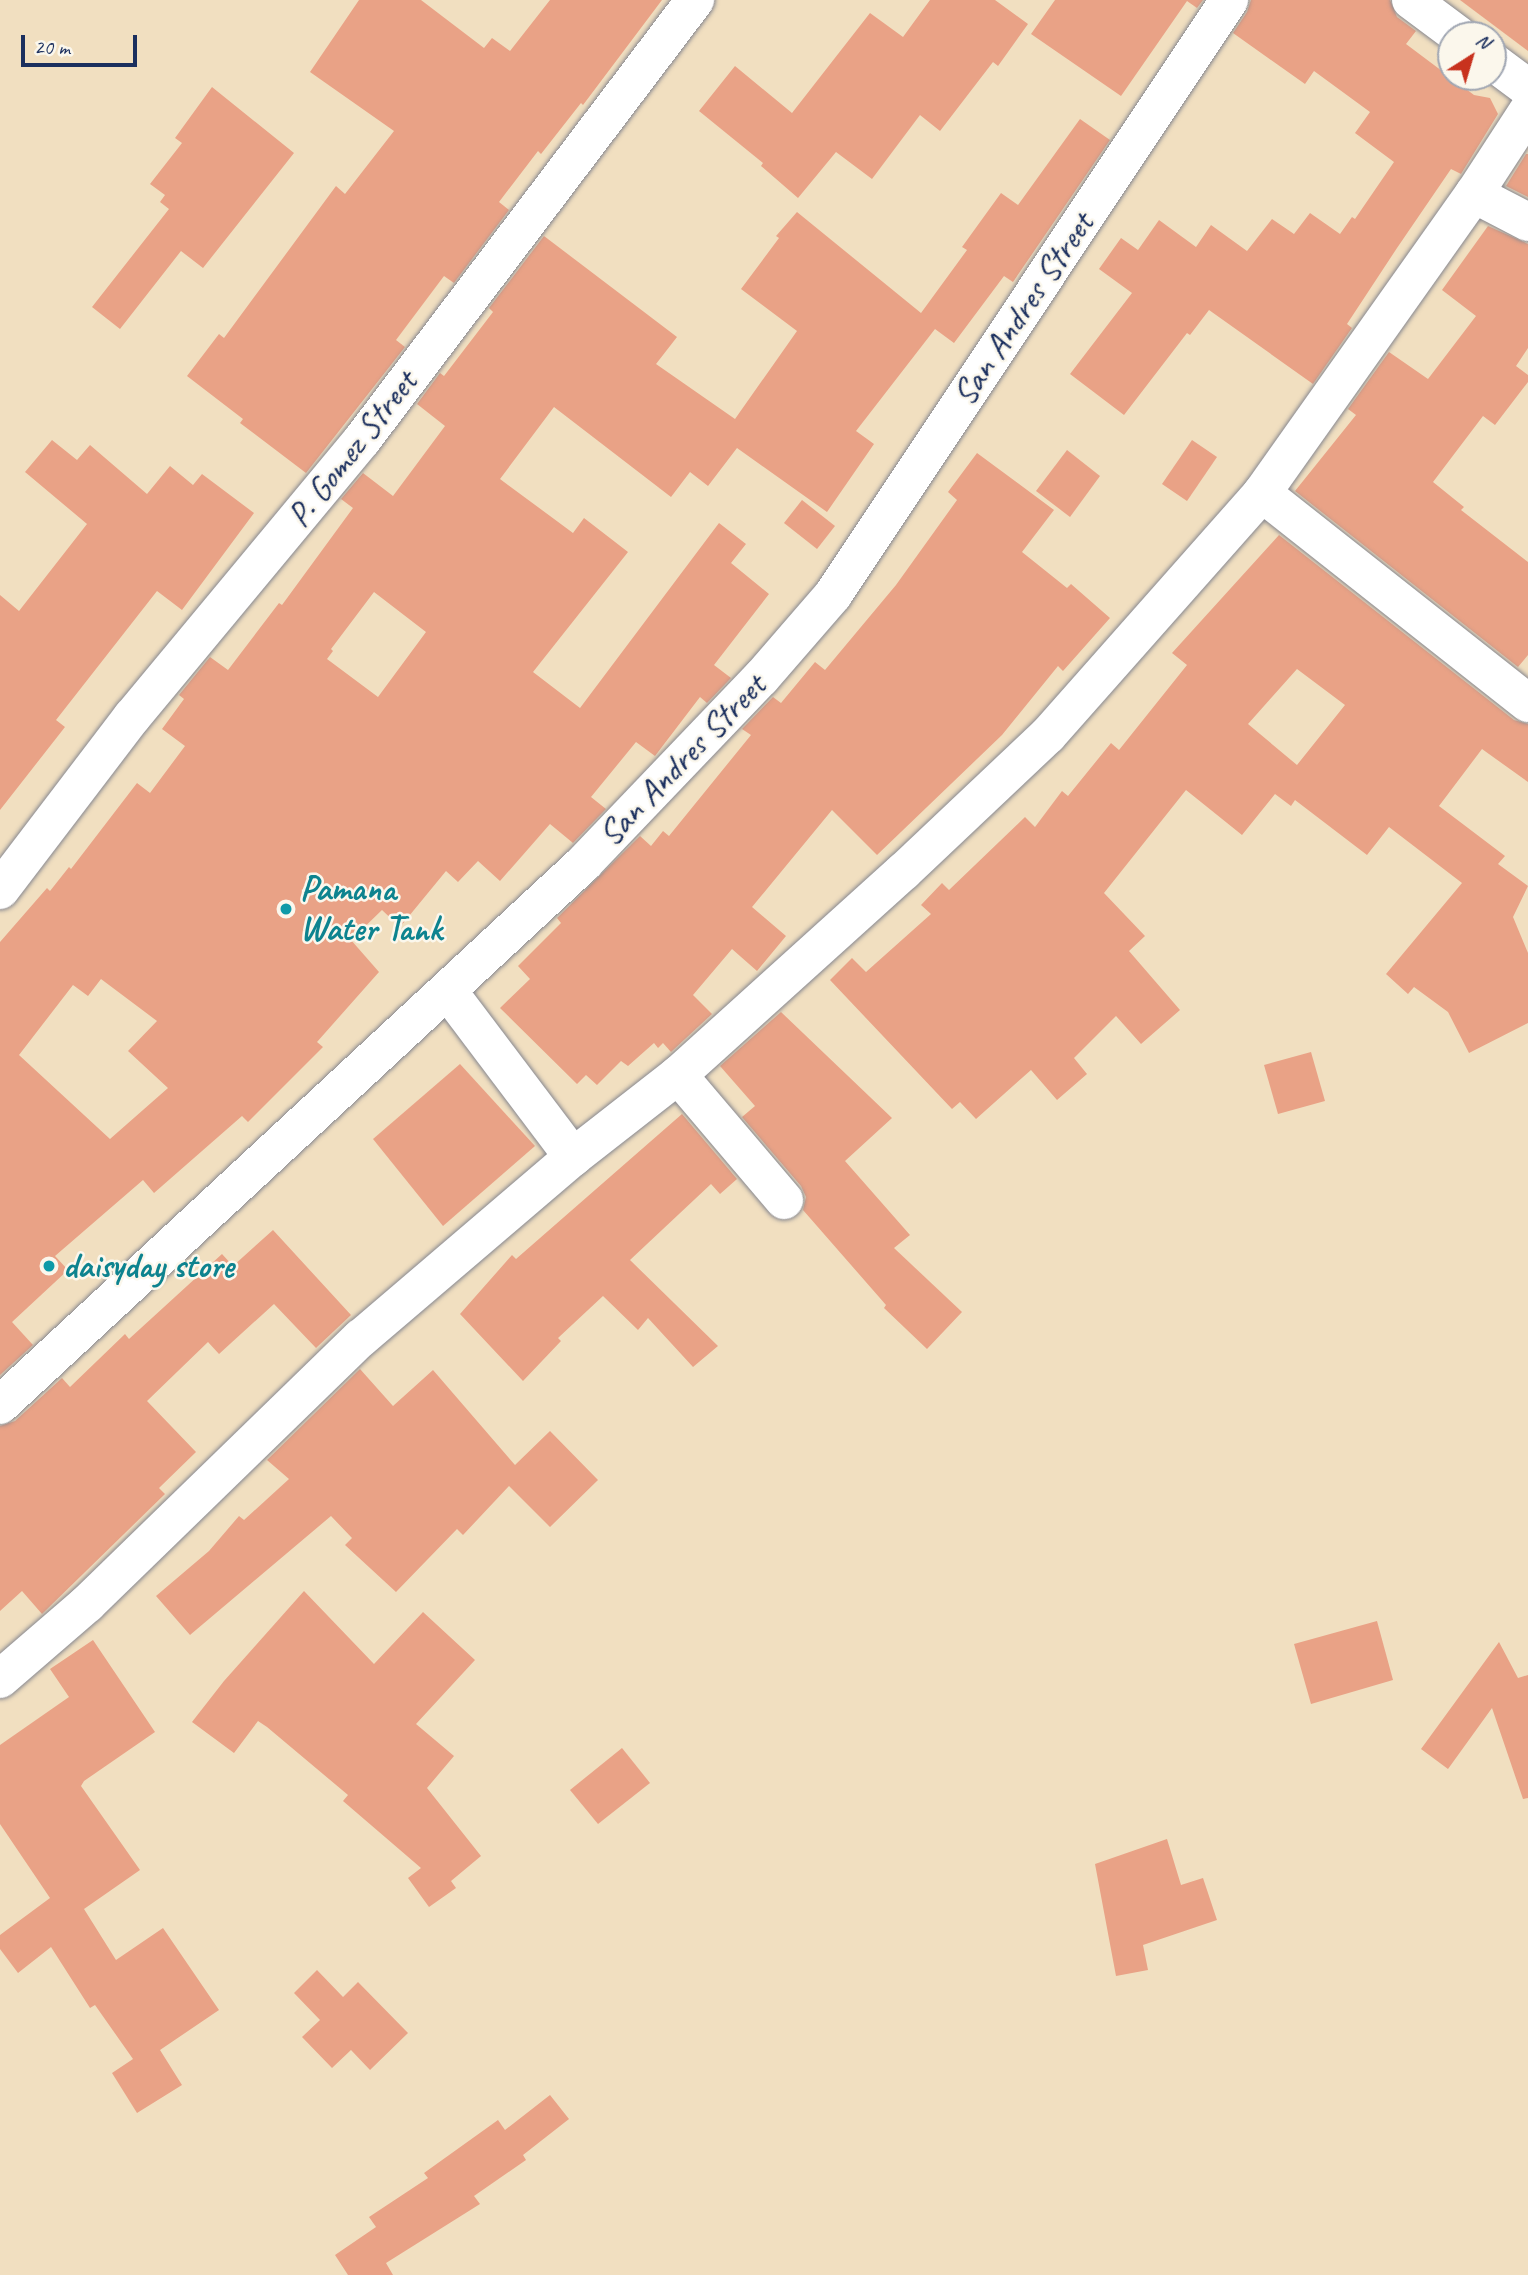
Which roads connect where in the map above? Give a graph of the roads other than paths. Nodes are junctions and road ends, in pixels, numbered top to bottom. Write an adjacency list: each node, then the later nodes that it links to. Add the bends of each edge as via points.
1 (695, 0): 12 (street, P. Gomez Street, via 362,440 132,717)
2 (1229, 0): 13 (street, San Andres Street, via 833,595 761,678 584,863)
3 (1411, 0): 4 (street)
4 (1439, 21)
5 (1507, 72): 6 (street)
6 (1528, 88)
7 (1528, 111): 8 (street)
8 (1474, 194): 9 (street); 10 (street)
9 (1528, 222)
10 (1262, 493): 11 (street); 14 (street, via 1048,735)
11 (1528, 703)
12 (0, 890)
13 (448, 991): 15 (street); 17 (street, San Andres Street)
14 (678, 1075): 15 (street); 16 (street)
15 (573, 1157): 18 (street, via 361,1338 87,1604)
16 (784, 1200)
17 (0, 1405)
18 (0, 1679)

